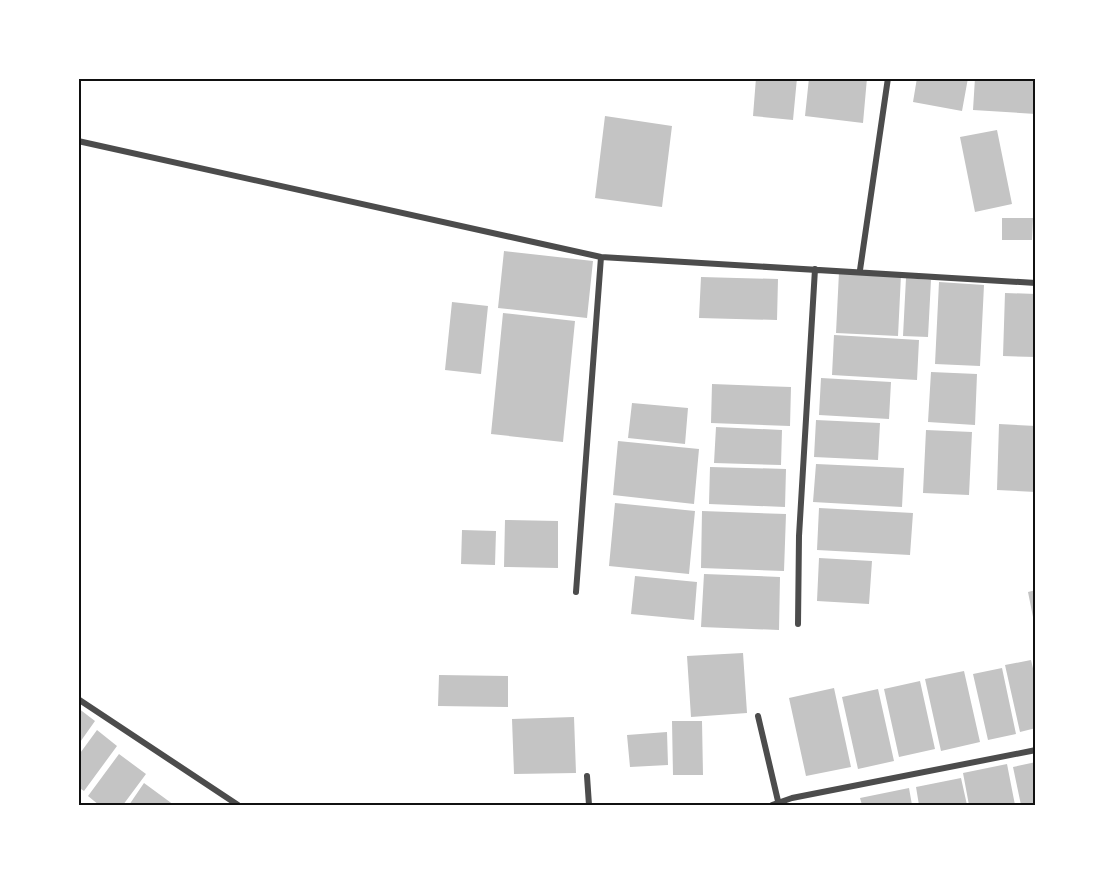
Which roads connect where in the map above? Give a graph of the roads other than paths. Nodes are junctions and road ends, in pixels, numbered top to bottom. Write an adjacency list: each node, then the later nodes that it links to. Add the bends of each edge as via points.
1 (888, 78): 5 (street)
2 (78, 141): 3 (street)
3 (602, 257): 4 (street); 7 (street)
4 (815, 268): 5 (street); 8 (street, via 799,536)
5 (860, 270): 6 (street)
6 (1036, 283)
7 (576, 592)
8 (798, 624)
9 (78, 699): 14 (street)
10 (758, 716): 13 (street)
11 (1036, 750): 13 (street)
12 (587, 776): 15 (street)
13 (778, 801): 16 (street)
14 (238, 805)
15 (589, 805)
16 (772, 805)

